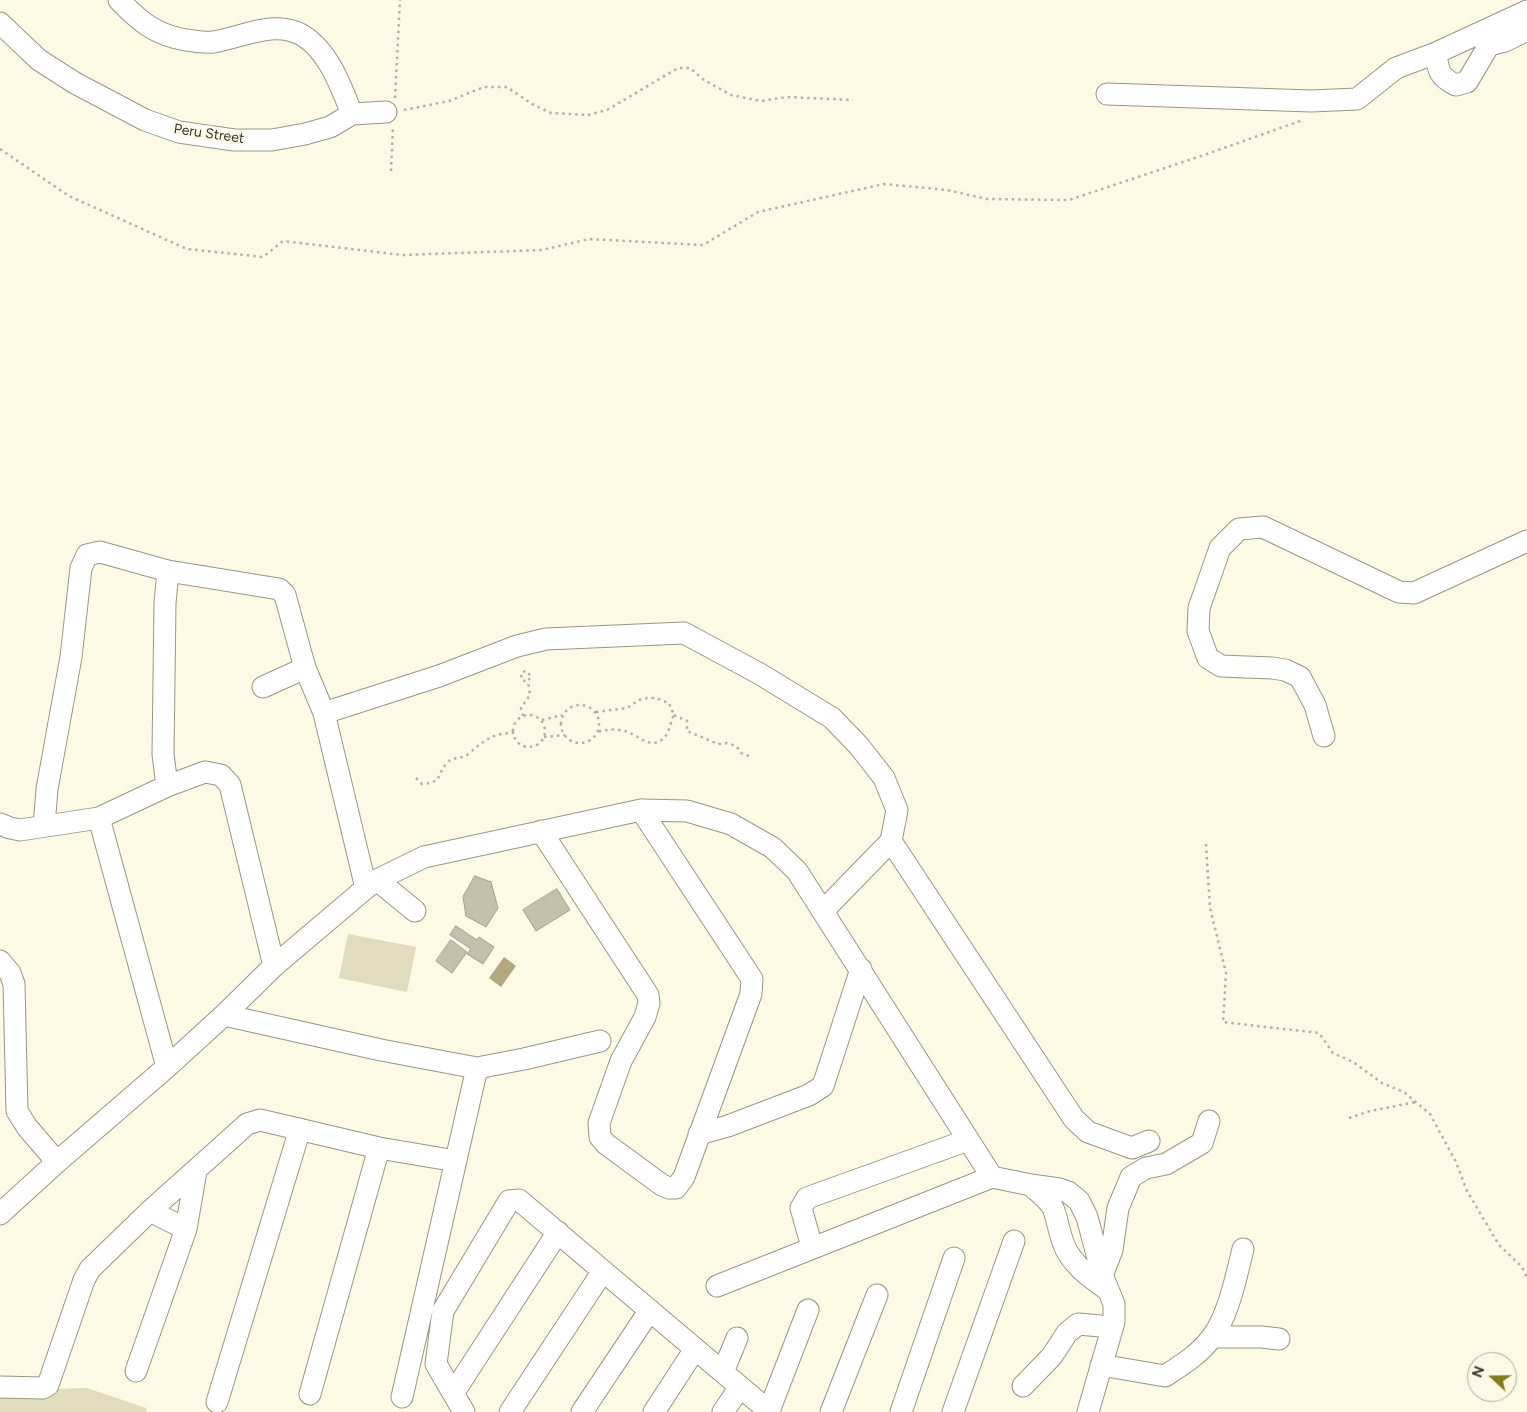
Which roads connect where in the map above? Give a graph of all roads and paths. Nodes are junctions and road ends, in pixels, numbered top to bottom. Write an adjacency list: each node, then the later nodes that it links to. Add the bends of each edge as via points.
1 (119, 0): 11 (street, via 154,30 170,37 208,42 270,28 291,30 303,36 323,55)
2 (400, 0): 10 (path)
3 (1527, 11): 6 (street)
4 (0, 22): 11 (street, Peru Street, via 39,60 75,83 145,120 179,132 234,140 272,140 330,127)
5 (1527, 30): 6 (street, via 1505,41)
6 (1486, 38): 7 (street); 7 (street, via 1467,82 1456,85 1445,80 1438,68)
7 (1436, 53): 8 (street, via 1396,68 1357,99 1311,101)
8 (1107, 94)
9 (853, 100): 10 (path, via 787,97 761,101 731,95 690,68 678,68 607,110 588,115 551,113 507,87 484,88 426,107)
10 (390, 112): 11 (street, Peru Street); 14 (path)
11 (352, 114)
12 (1312, 117): 13 (path, via 1068,200 986,199 946,190 884,184 758,212 703,245 589,239 542,250 402,255 283,241 263,257 187,249 69,196)
13 (0, 149)
14 (391, 171)
15 (1527, 541): 29 (street, via 1414,593 1400,592 1263,527 1239,529 1220,548 1199,608 1198,631 1208,658 1221,666 1272,668 1300,677 1315,705)
16 (168, 571): 17 (street, via 279,589 285,595); 33 (street, via 163,754); 37 (street, via 100,552 87,555 81,568 71,657 47,789)
17 (305, 668): 19 (street); 21 (street)
18 (528, 680): 18 (path, via 521,679 522,672 529,672 531,677); 24 (path, via 530,694 521,708)
19 (263, 687)
20 (596, 712): 22 (path, via 578,704); 23 (path, via 627,708 639,700 655,698 669,703); 26 (path)
21 (324, 713): 39 (street, via 439,676 517,646 546,639 684,633 832,718 884,778 897,810); 41 (street)
22 (563, 715): 25 (path); 28 (path, via 561,726)
23 (674, 715): 26 (path, via 666,734 655,742 648,743 628,732); 31 (path, via 687,721 687,731 718,744 733,744)
24 (523, 716): 25 (path, via 532,715); 27 (path, via 515,723)
25 (542, 720): 30 (path)
26 (598, 732): 28 (path, via 582,743)
27 (514, 733): 30 (path, via 518,742 528,747 538,745); 32 (path, via 492,736 465,756 455,757 446,763 440,776 432,783 422,784)
28 (565, 735): 30 (path)
29 (1324, 736)
30 (544, 737)
31 (749, 756)
32 (416, 778)
33 (167, 786): 35 (street); 45 (street, via 205,772 221,775 230,785)
34 (641, 810): 38 (street); 42 (street, via 688,811 731,824 773,848 798,871); 58 (street, via 752,979 751,994)
35 (99, 818): 37 (street); 52 (street)
36 (0, 824): 37 (street, via 20,830)
37 (44, 826)
38 (541, 832): 41 (street, via 424,857); 49 (street, via 648,995 649,1003)
39 (891, 841): 42 (street); 60 (street, via 1074,1118 1088,1132 1132,1148)
40 (1206, 844): 54 (path, via 1210,908 1226,973 1223,1022 1319,1033 1333,1053 1353,1062 1382,1083 1404,1092)
41 (371, 884): 43 (street); 45 (street)
42 (824, 910): 46 (street)
43 (415, 911)
44 (0, 961): 48 (street, via 14,984)
45 (274, 966): 47 (street)
46 (862, 969): 58 (street, via 830,1086 728,1126); 59 (street)
47 (224, 1016): 52 (street); 53 (street)
48 (7, 1027): 63 (street, via 17,1111)
49 (640, 1029): 50 (street); 51 (street)
50 (600, 1041): 51 (street); 53 (street)
51 (621, 1062): 58 (street, via 599,1123 600,1137 606,1144 662,1185 676,1188 684,1177)
52 (167, 1067): 63 (street)
53 (477, 1068): 62 (street)
54 (1416, 1102): 55 (path); 78 (path, via 1430,1114 1456,1162 1467,1191 1499,1245 1522,1267)
55 (1349, 1118)
56 (1209, 1121): 79 (street, via 1202,1143 1166,1164 1146,1168 1131,1177 1118,1208 1112,1250)
57 (300, 1128): 61 (street); 64 (street, via 260,1120 247,1124); 98 (street)
58 (698, 1134)
59 (968, 1140): 65 (street); 74 (street, via 807,1198 801,1208)
60 (1148, 1141)
61 (380, 1148): 62 (street); 96 (street)
62 (456, 1160): 97 (street)
63 (57, 1162): 68 (street)
64 (196, 1171): 67 (street); 69 (street)
65 (992, 1177): 66 (street); 74 (street)
66 (1031, 1185): 71 (street, via 1059,1189 1079,1200); 73 (street, via 1049,1201)
67 (150, 1211): 69 (street); 93 (street, via 90,1270 84,1280 48,1385 43,1388)
68 (0, 1214)
69 (186, 1229): 90 (street)
70 (558, 1232): 77 (street); 95 (street); 95 (street, via 519,1200 509,1201 443,1311 436,1364)
71 (1091, 1235): 73 (street); 79 (street)
72 (1014, 1241): 107 (street)
73 (1064, 1245): 79 (street, via 1080,1270)
74 (812, 1247): 80 (street)
75 (1243, 1249): 85 (street, via 1233,1289)
76 (954, 1258): 106 (street)
77 (603, 1271): 82 (street); 101 (street)
78 (1527, 1278)
79 (1102, 1283): 84 (street, via 1114,1304)
80 (717, 1286)
81 (877, 1295): 105 (street)
82 (650, 1310): 88 (street); 102 (street)
83 (808, 1310): 99 (street)
84 (1112, 1327): 89 (street); 92 (street, via 1078,1324 1066,1333 1052,1356)
85 (1213, 1337): 87 (street); 89 (street, via 1188,1361 1165,1376)
86 (737, 1338): 91 (street)
87 (1279, 1339)
88 (695, 1349): 91 (street); 103 (street)
89 (1101, 1366): 108 (street)
90 (136, 1372)
91 (723, 1372): 94 (street)
92 (1023, 1386)
93 (0, 1387)
94 (740, 1387): 99 (street); 104 (street)
95 (454, 1392): 100 (street)
96 (310, 1394)
97 (402, 1396)
98 (217, 1402)
99 (769, 1411)
100 (464, 1412)
101 (510, 1412)
102 (582, 1412)
103 (654, 1412)
104 (723, 1412)
105 (831, 1412)
106 (901, 1412)
107 (953, 1412)
108 (1088, 1412)

